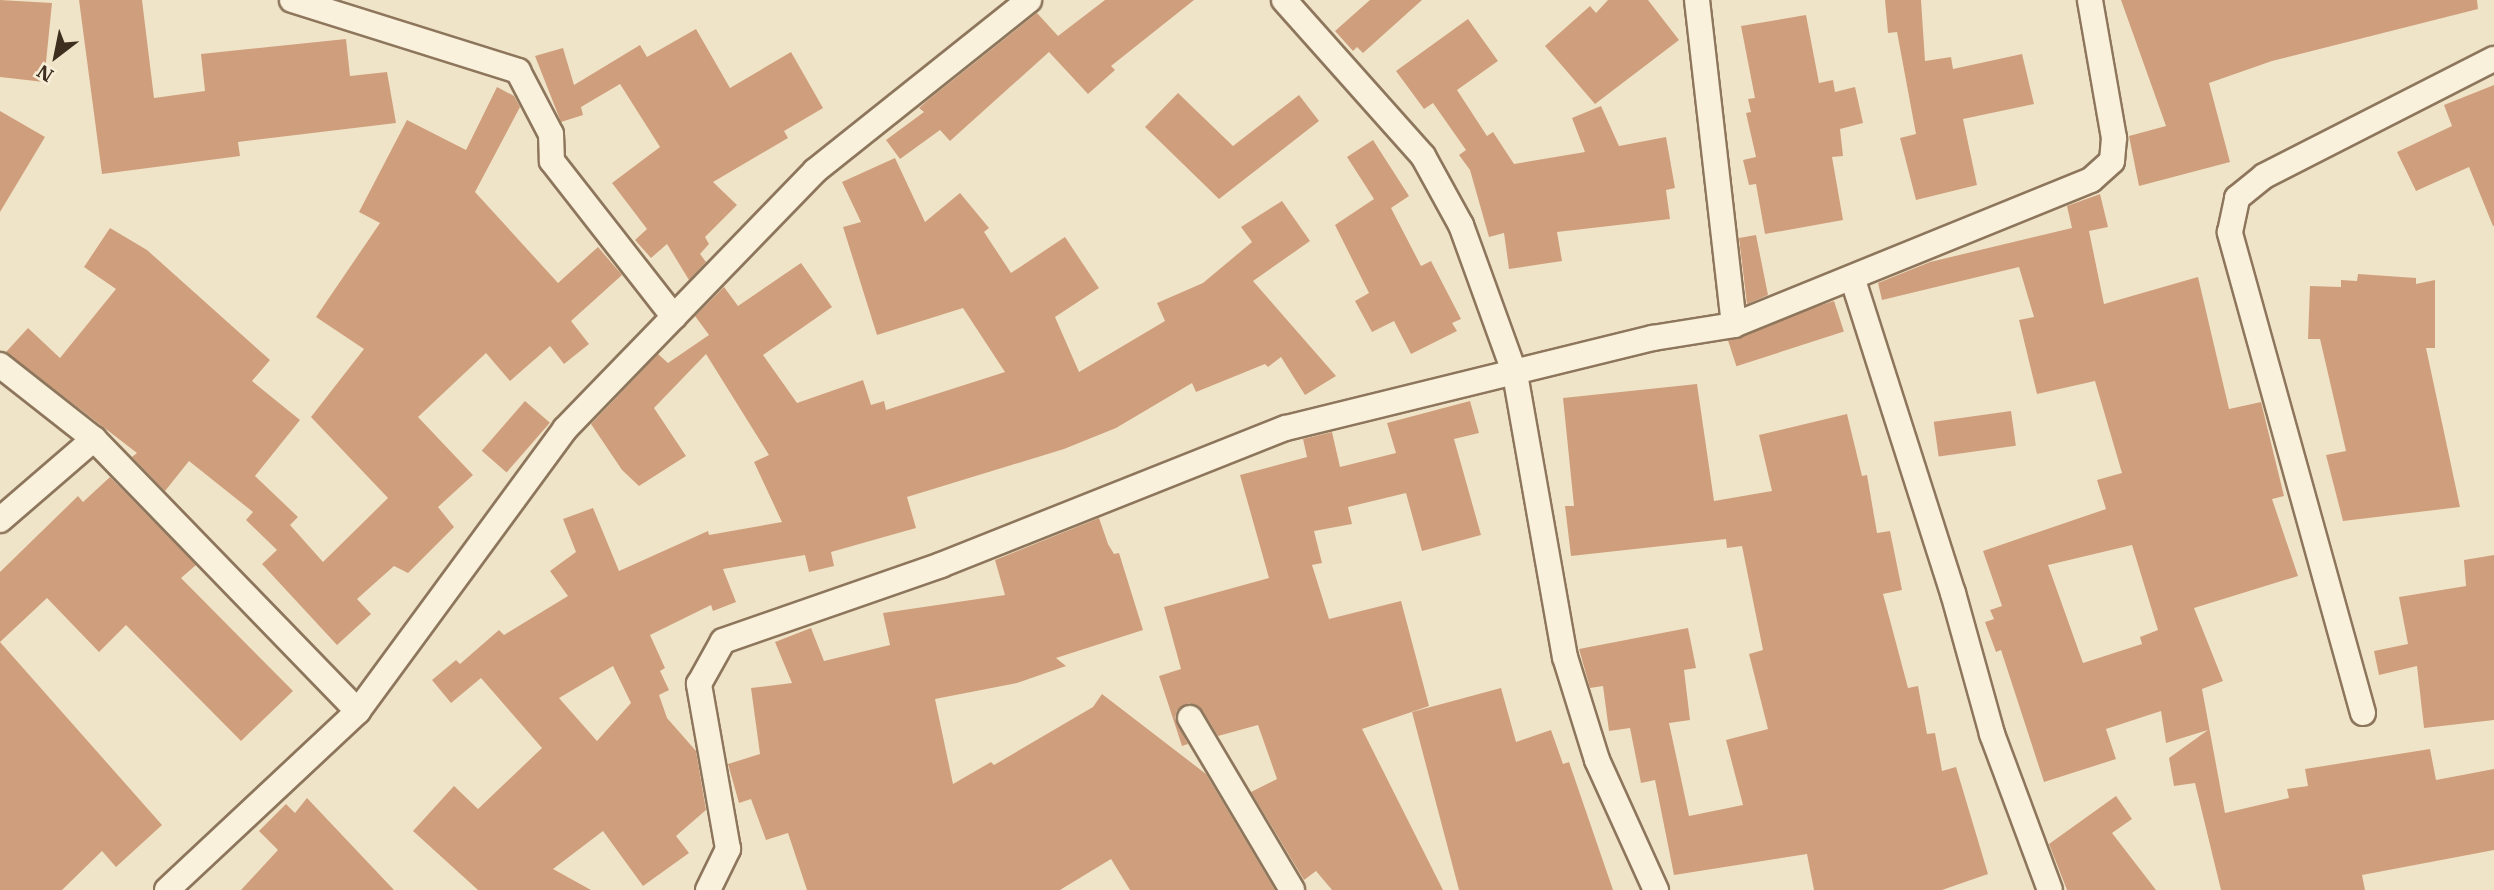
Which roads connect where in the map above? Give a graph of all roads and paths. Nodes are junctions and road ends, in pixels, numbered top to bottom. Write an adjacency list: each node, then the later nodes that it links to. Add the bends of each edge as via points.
1 (292, 0): 8 (street, via 518,71 551,134 552,161)
2 (1029, 0): 8 (street, via 815,171)
3 (1284, 0): 11 (street, via 1423,156 1461,225)
4 (1697, 0): 9 (street)
5 (2090, 0): 7 (street, via 2115,138 2112,161 2091,180 1933,241)
6 (2494, 59): 15 (street, via 2264,176 2237,198 2230,232)
7 (1853, 280): 9 (street); 21 (street, via 1953,593 1992,734)
8 (674, 317): 14 (street, via 565,429)
9 (1734, 325): 11 (street, via 1653,338)
10 (0, 365): 12 (street)
11 (1515, 374): 18 (street, via 1286,428 941,565 723,641 699,684 728,849); 20 (street, via 1565,657 1597,761)
12 (94, 439): 13 (street); 14 (street)
13 (0, 520)
14 (358, 711): 17 (street)
15 (2363, 713)
16 (1190, 718): 19 (street)
17 (167, 890)
18 (708, 890)
19 (1292, 890)
20 (1656, 890)
21 (2050, 890)

